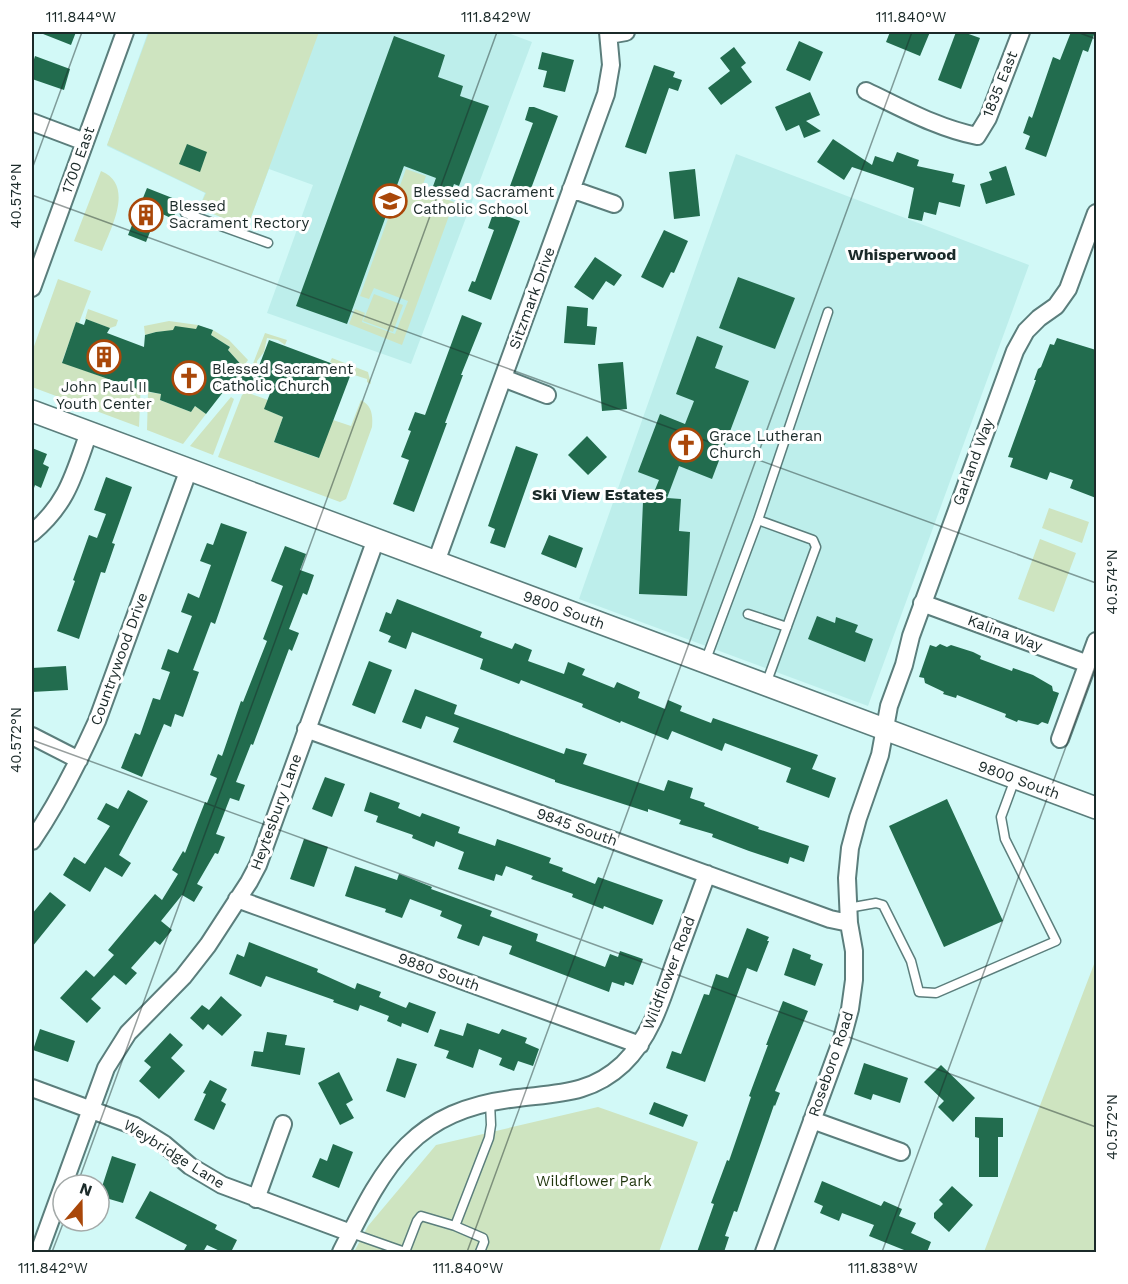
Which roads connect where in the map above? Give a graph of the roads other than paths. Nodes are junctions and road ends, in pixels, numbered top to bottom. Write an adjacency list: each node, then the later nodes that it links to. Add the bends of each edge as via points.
1 (125, 32): 7 (street, 1700 East)
2 (626, 32): 4 (street)
3 (1021, 32): 5 (street, 1835 East, via 988,118 976,136 938,125)
4 (608, 33): 8 (street, Sitzmark Drive, via 611,65 606,94)
5 (866, 91)
6 (32, 122): 7 (street)
7 (85, 142): 13 (street, 1700 East)
8 (572, 189): 9 (street); 15 (street, Sitzmark Drive)
9 (614, 204)
10 (185, 213): 12 (lane)
11 (1096, 213): 24 (street, Garland Way, via 1068,290 1056,306 1026,331 1015,351)
12 (268, 243)
13 (32, 288)
14 (828, 312): 20 (lane)
15 (503, 378): 16 (street); 23 (street, Sitzmark Drive)
16 (547, 394)
17 (32, 411): 18 (street, 9800 South)
18 (89, 432): 19 (street, 9800 South); 21 (street, via 59,507)
19 (189, 470): 22 (street, 9800 South); 35 (street, Countrywood Drive)
20 (758, 519): 26 (lane, via 813,540 816,548); 28 (lane)
21 (32, 533)
22 (376, 539): 23 (street, 9800 South); 31 (street, Heytesbury Lane)
23 (436, 562): 28 (street, 9800 South)
24 (922, 603): 29 (street, Kalina Way); 32 (street, Garland Way)
25 (748, 614): 26 (lane)
26 (787, 627): 30 (lane)
27 (1096, 641): 29 (street)
28 (705, 662): 30 (street, 9800 South)
29 (1088, 664): 34 (street)
30 (766, 685): 32 (street, 9800 South)
31 (306, 729): 39 (street, 9845 South); 40 (street, Heytesbury Lane, via 258,865)
32 (885, 730): 36 (street, 9800 South); 41 (street, Roseboro Road, via 850,848)
33 (32, 736): 35 (street)
34 (1060, 739)
35 (80, 760): 38 (street, Countrywood Drive)
36 (1016, 778): 37 (street, 9800 South); 41 (lane, via 1001,817 1005,839 1056,941 936,993 919,992 910,961 883,905 876,903)
37 (1096, 808)
38 (32, 841)
39 (707, 874): 41 (street, 9845 South, via 830,919); 42 (street, Wildflower Road, via 656,1016)
40 (237, 899): 42 (street, 9880 South); 45 (street, Heytesbury Lane, via 183,976 128,1033 106,1068)
41 (848, 915): 46 (street, Roseboro Road, via 854,961 850,1009)
42 (640, 1045): 44 (street, Wildflower Road, via 603,1080 576,1091)
43 (32, 1088): 45 (street, Weybridge Lane)
44 (490, 1102): 50 (lane, via 489,1138); 51 (street, Wildflower Road, via 456,1112 425,1129 398,1153)
45 (90, 1109): 49 (street, Weybridge Lane, via 135,1126 190,1166); 52 (street, Heytesbury Lane)
46 (812, 1120): 48 (street); 56 (street, Roseboro Road)
47 (283, 1124): 49 (street)
48 (901, 1152)
49 (255, 1198): 51 (street, Weybridge Lane)
50 (455, 1226): 54 (lane, via 422,1216); 55 (lane, via 483,1238)
51 (351, 1233): 53 (street, Wildflower Road); 54 (lane)
52 (39, 1252)
53 (342, 1252)
54 (405, 1252)
55 (480, 1252)
56 (764, 1252)

